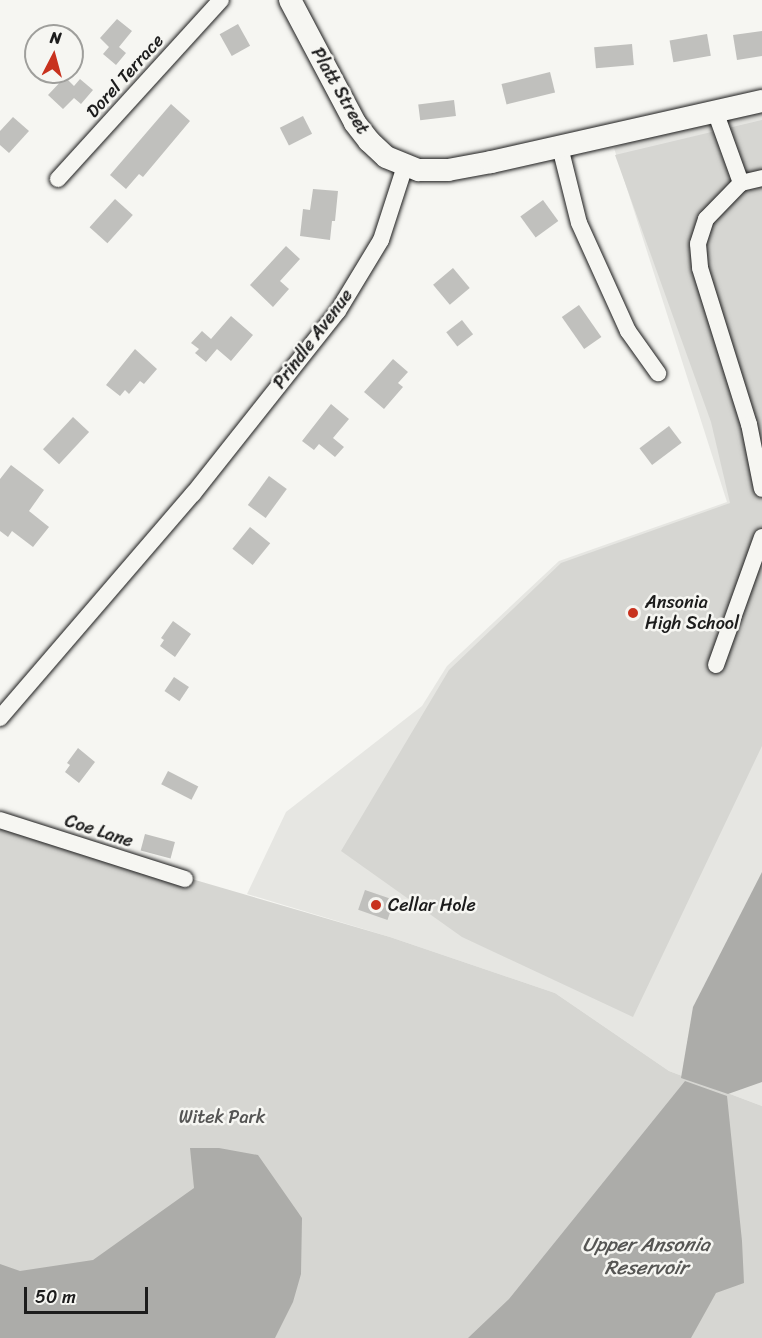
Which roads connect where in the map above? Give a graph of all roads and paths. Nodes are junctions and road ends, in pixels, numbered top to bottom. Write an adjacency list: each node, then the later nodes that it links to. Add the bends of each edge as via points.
1 (220, 0): 8 (street, Dorel Terrace)
2 (290, 0): 6 (main road, Platt Street, via 355,123 386,157)
3 (762, 101): 4 (main road)
4 (715, 111): 5 (main road); 9 (street)
5 (560, 147): 6 (main road, via 448,170 430,172); 10 (street, via 579,223 628,331)
6 (405, 166): 14 (street, Prindle Avenue, via 381,240 338,310 192,494)
7 (762, 178): 9 (street)
8 (58, 179)
9 (741, 183): 11 (street, via 706,219 698,244 699,268 749,424)
10 (658, 373)
11 (762, 489)
12 (762, 537): 13 (street)
13 (716, 665)
14 (0, 718)
15 (0, 820): 16 (street, Coe Lane)
16 (186, 879)

